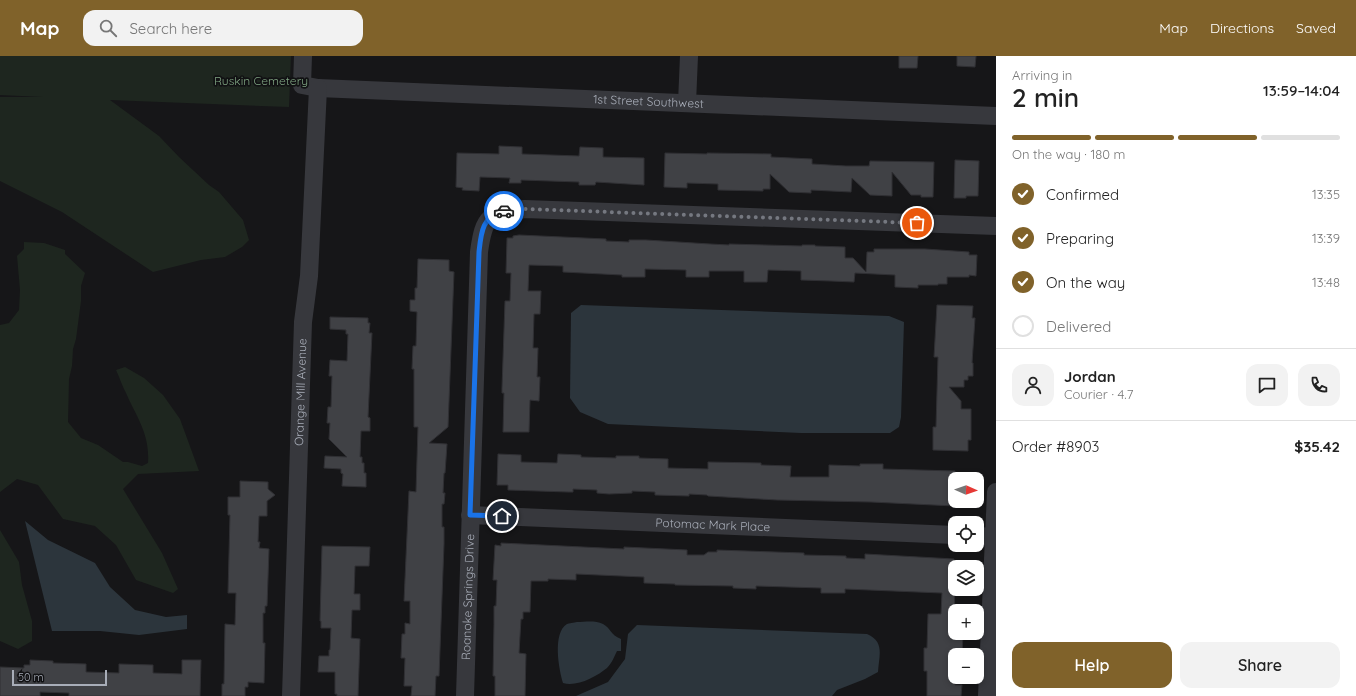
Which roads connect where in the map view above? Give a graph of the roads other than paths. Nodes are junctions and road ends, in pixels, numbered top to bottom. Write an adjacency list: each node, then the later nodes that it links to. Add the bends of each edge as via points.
1 (303, 56): 3 (street, Orange Mill Avenue)
2 (690, 56): 4 (street)
3 (310, 87): 4 (street, 1st Street Southwest); 11 (street, Orange Mill Avenue, via 309,276 303,322)
4 (687, 102): 5 (street, 1st Street Southwest)
5 (996, 116)
6 (996, 226): 8 (street, Roanoke Springs Drive, via 524,209 489,217 482,231 479,252)
7 (996, 492): 10 (street)
8 (470, 515): 9 (street, Potomac Mark Place); 12 (street, Roanoke Springs Drive)
9 (948, 535)
10 (986, 537): 13 (street)
11 (291, 696)
12 (465, 696)
13 (987, 696)

